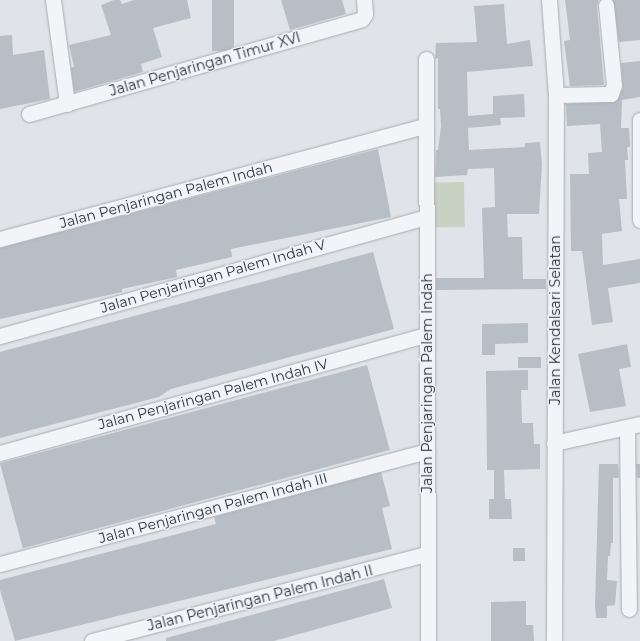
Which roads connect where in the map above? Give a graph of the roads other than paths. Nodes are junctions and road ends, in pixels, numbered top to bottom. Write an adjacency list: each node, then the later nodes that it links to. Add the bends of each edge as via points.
1 (364, 0): 7 (street, Jalan Penjaringan Timur XVI, via 365,14 362,19)
2 (549, 0): 6 (street, Jalan Kendalsari Selatan)
3 (57, 1): 7 (street)
4 (606, 5): 6 (street, via 614,85 611,94)
5 (426, 59): 10 (street, Jalan Penjaringan Palem Indah)
6 (556, 95): 17 (street, Jalan Kendalsari Selatan)
7 (67, 104): 8 (street, Jalan Penjaringan Timur XVI)
8 (29, 114)
9 (640, 120): 12 (street)
10 (426, 126): 11 (street, Jalan Penjaringan Palem Indah); 13 (street, Jalan Penjaringan Palem Indah)
11 (426, 216): 14 (street, Jalan Penjaringan Palem Indah); 15 (street, Jalan Penjaringan Palem Indah V)
12 (640, 220)
13 (0, 239)
14 (426, 335): 18 (street, Jalan Penjaringan Palem Indah); 19 (street, Jalan Penjaringan Palem Indah IV)
15 (0, 336)
16 (633, 426): 17 (street); 22 (street)
17 (554, 443): 25 (street, Jalan Kendalsari Selatan)
18 (427, 451): 20 (street, Jalan Penjaringan Palem Indah); 21 (street, Jalan Penjaringan Palem Indah III)
19 (0, 453)
20 (427, 554): 23 (street, Jalan Penjaringan Palem Indah II); 24 (street, Jalan Penjaringan Palem Indah)
21 (0, 564)
22 (629, 609)
23 (92, 641)
24 (428, 641)
25 (554, 641)

